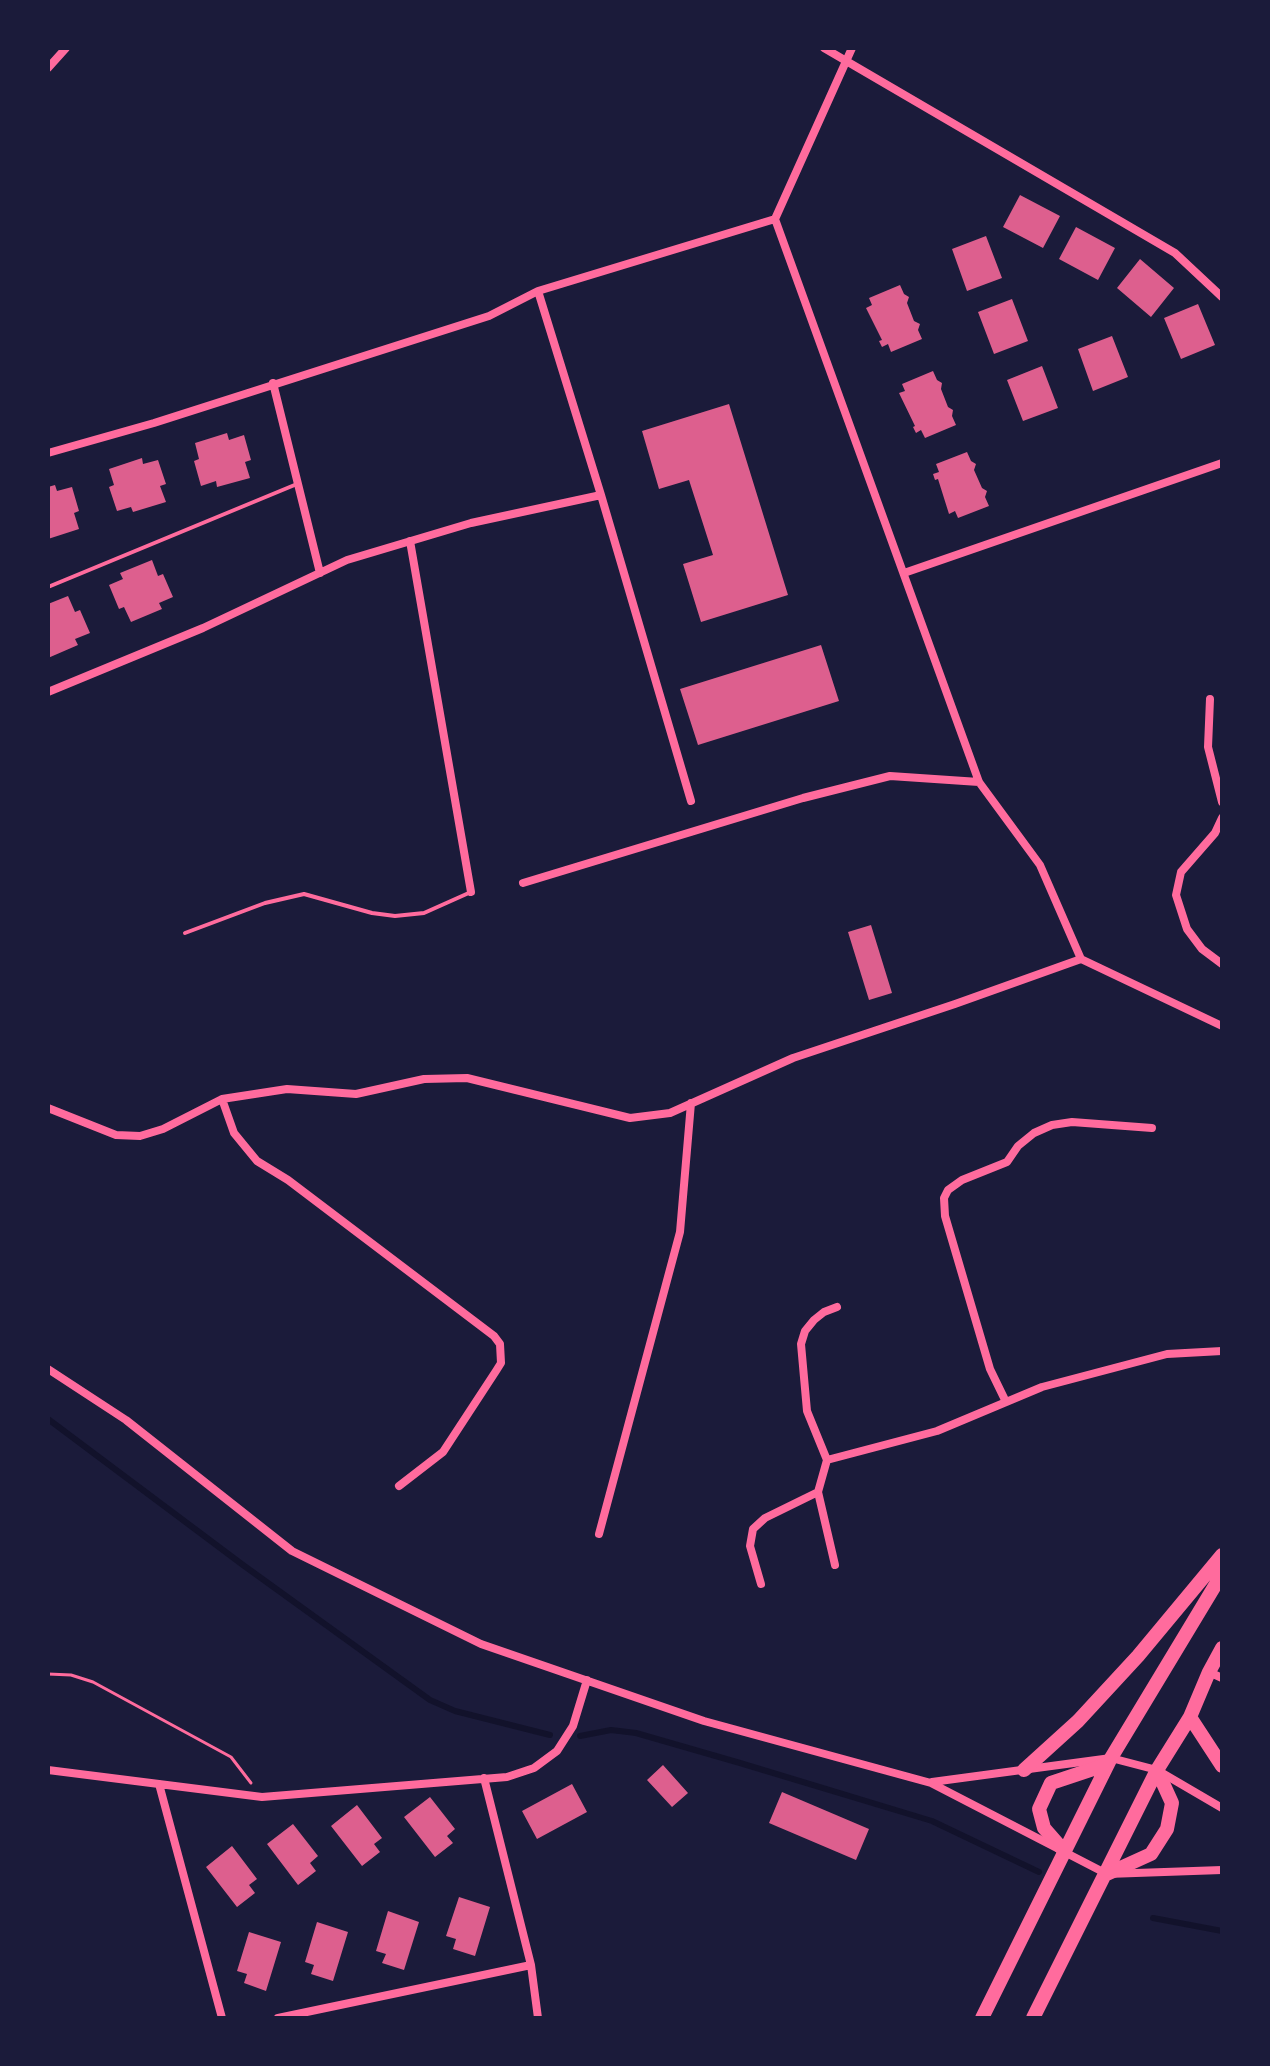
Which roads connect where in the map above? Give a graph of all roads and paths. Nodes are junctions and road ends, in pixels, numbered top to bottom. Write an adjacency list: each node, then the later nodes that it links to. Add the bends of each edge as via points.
1 (66, 48): 5 (street)
2 (824, 48): 4 (street)
3 (852, 48): 4 (street)
4 (845, 61): 6 (street); 8 (street, via 1175,253)
5 (48, 68)
6 (775, 219): 7 (street); 16 (street)
7 (538, 291): 9 (street, via 489,316); 13 (street)
8 (1222, 297)
9 (273, 383): 10 (street); 12 (street)
10 (48, 453)
11 (1222, 463): 16 (street)
12 (298, 483): 15 (street); 17 (lane)
13 (601, 495): 14 (street); 21 (street)
14 (410, 541): 15 (street); 25 (street)
15 (320, 573): 18 (street)
16 (904, 573): 20 (street)
17 (48, 587)
18 (48, 692)
19 (1210, 699): 22 (street, via 1208,747)
20 (979, 782): 24 (street, via 890,776); 27 (street, via 1040,865)
21 (691, 801)
22 (1222, 802)
23 (1222, 818): 28 (street, via 1181,872 1176,895 1187,929)
24 (523, 883)
25 (471, 892): 26 (lane, via 424,913 395,916 304,894 286,896)
26 (185, 933)
27 (1081, 959): 29 (street); 31 (street, via 793,1058)
28 (1222, 964)
29 (1222, 1026)
30 (222, 1099): 31 (street, via 287,1089 356,1094 424,1079 467,1078 630,1118 670,1113); 32 (street, via 140,1136 116,1135); 39 (street, via 234,1133 257,1161 500,1344 501,1363 443,1452)
31 (691, 1103): 41 (street, via 680,1232)
32 (48, 1108)
33 (1152, 1128): 37 (street, via 1052,1125 1018,1146 1007,1162 948,1190 945,1216 990,1369)
34 (837, 1307): 38 (street, via 814,1320 801,1344 807,1411)
35 (1222, 1351): 37 (street, via 1167,1354 1042,1387)
36 (48, 1369): 49 (street, via 126,1420 292,1551 481,1644)
37 (1006, 1402): 38 (street, via 937,1431)
38 (827, 1460): 40 (street)
39 (399, 1486)
40 (818, 1492): 43 (street); 45 (street, via 753,1529 750,1546)
41 (599, 1534)
42 (1222, 1555): 54 (main road, via 1138,1656)
43 (835, 1565)
44 (1222, 1574): 51 (main road)
45 (761, 1584)
46 (1222, 1648): 48 (main road)
47 (48, 1674): 59 (path, via 93,1682 231,1757)
48 (1215, 1675): 50 (main road)
49 (587, 1680): 56 (street, via 573,1726 557,1751 534,1768); 57 (street, via 704,1721)
50 (1190, 1717): 52 (main road); 55 (main road)
51 (1109, 1761): 54 (street); 55 (street); 61 (main road); 61 (main road, via 1051,1783 1039,1809 1044,1828)
52 (1222, 1766)
53 (48, 1770): 58 (street)
54 (1024, 1770): 57 (street)
55 (1157, 1770): 60 (street); 63 (main road); 63 (main road, via 1172,1803 1167,1829 1151,1854)
56 (484, 1778): 59 (street); 64 (street)
57 (931, 1783): 61 (street)
58 (159, 1784): 59 (street); 65 (street)
59 (262, 1797)
60 (1222, 1808)
61 (1065, 1852): 63 (street); 68 (main road)
62 (1222, 1870): 63 (street)
63 (1107, 1874): 69 (main road)
64 (531, 1965): 66 (street); 67 (street)
65 (222, 2018)
66 (278, 2018)
67 (538, 2018)
68 (982, 2018)
69 (1033, 2018)

